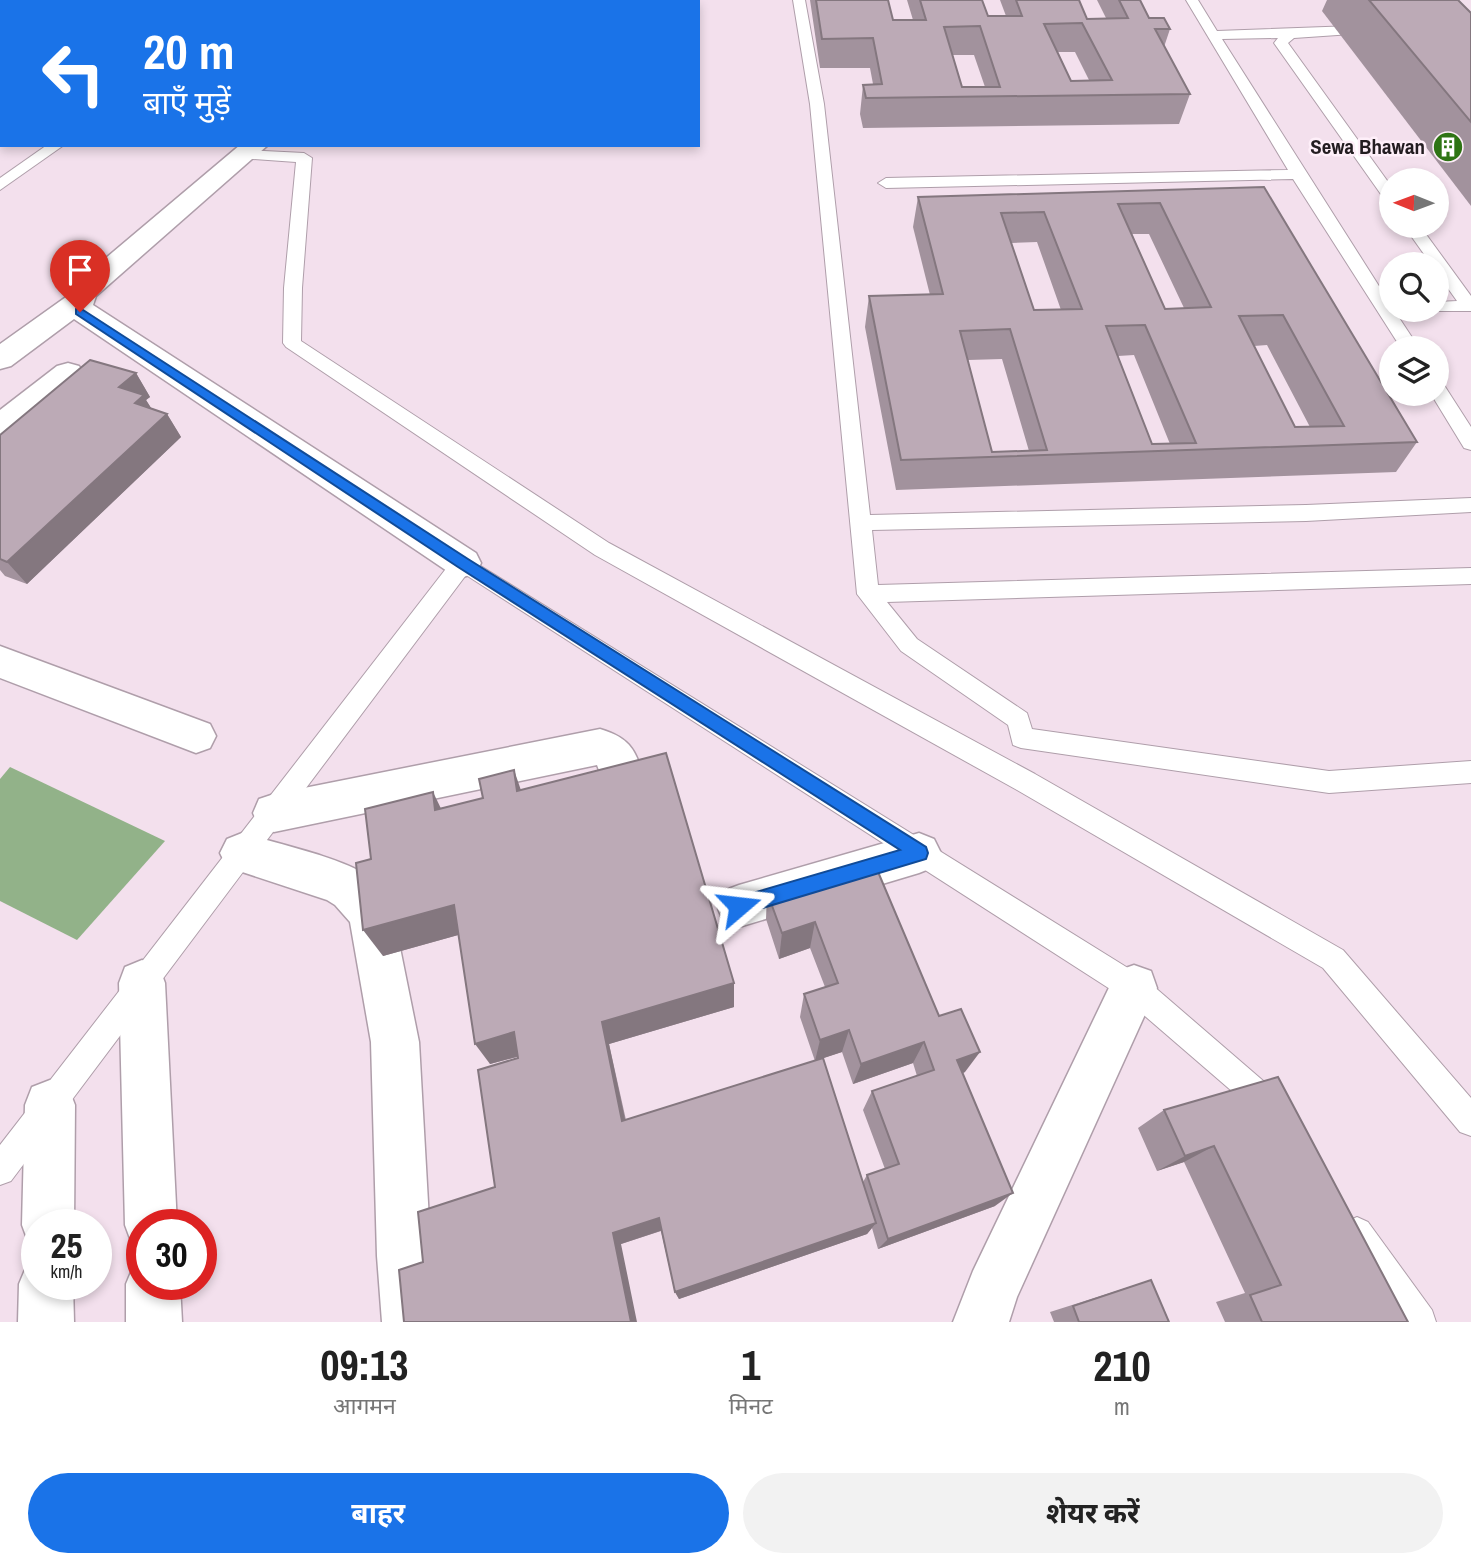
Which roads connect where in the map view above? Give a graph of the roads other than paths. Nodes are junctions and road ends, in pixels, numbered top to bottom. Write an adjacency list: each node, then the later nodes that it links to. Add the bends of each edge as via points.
1 (799, 0): 23 (lane, via 817,104)
2 (1192, 0): 4 (lane)
3 (1290, 34): 4 (lane); 5 (lane, via 1353,30); 9 (lane, via 1281,43)
4 (1213, 35): 8 (lane)
5 (1384, 40)
6 (54, 147): 11 (lane)
7 (251, 150): 14 (street, via 85,290); 38 (lane, via 304,158 292,343 601,549 1026,782 1333,959)
8 (1298, 174): 10 (lane); 13 (lane)
9 (1379, 180)
10 (886, 183)
11 (0, 185)
12 (1421, 238): 15 (lane)
13 (1379, 295)
14 (77, 303): 17 (street); 24 (street, via 80,312)
15 (1470, 306): 16 (lane)
16 (1449, 307)
17 (0, 359)
18 (68, 373): 20 (street)
19 (1448, 406): 21 (lane)
20 (0, 427)
21 (1471, 443)
22 (1471, 505): 23 (lane)
23 (862, 523): 26 (lane)
24 (463, 563): 31 (lane); 33 (lane)
25 (1471, 576): 26 (lane)
26 (868, 594): 29 (lane, via 909,645 1019,720 1021,738 1329,782)
27 (0, 662): 28 (street)
28 (196, 736)
29 (1471, 772)
30 (625, 786): 31 (street, via 616,756 600,747)
31 (274, 813): 32 (lane)
32 (242, 853): 35 (lane); 48 (street, via 337,883 351,890 371,913 395,1042)
33 (919, 853): 34 (street); 36 (lane)
34 (739, 906)
35 (142, 983): 37 (lane); 43 (street)
36 (1133, 988): 39 (lane, via 1258,1094); 49 (street)
37 (50, 1105): 40 (lane); 42 (street)
38 (1471, 1121)
39 (1282, 1129)
40 (0, 1170)
41 (1339, 1208): 50 (lane)
42 (48, 1209)
43 (150, 1209)
44 (46, 1300): 46 (street)
45 (153, 1300): 47 (street)
46 (46, 1322)
47 (154, 1322)
48 (410, 1322)
49 (981, 1322)
50 (1420, 1322)

